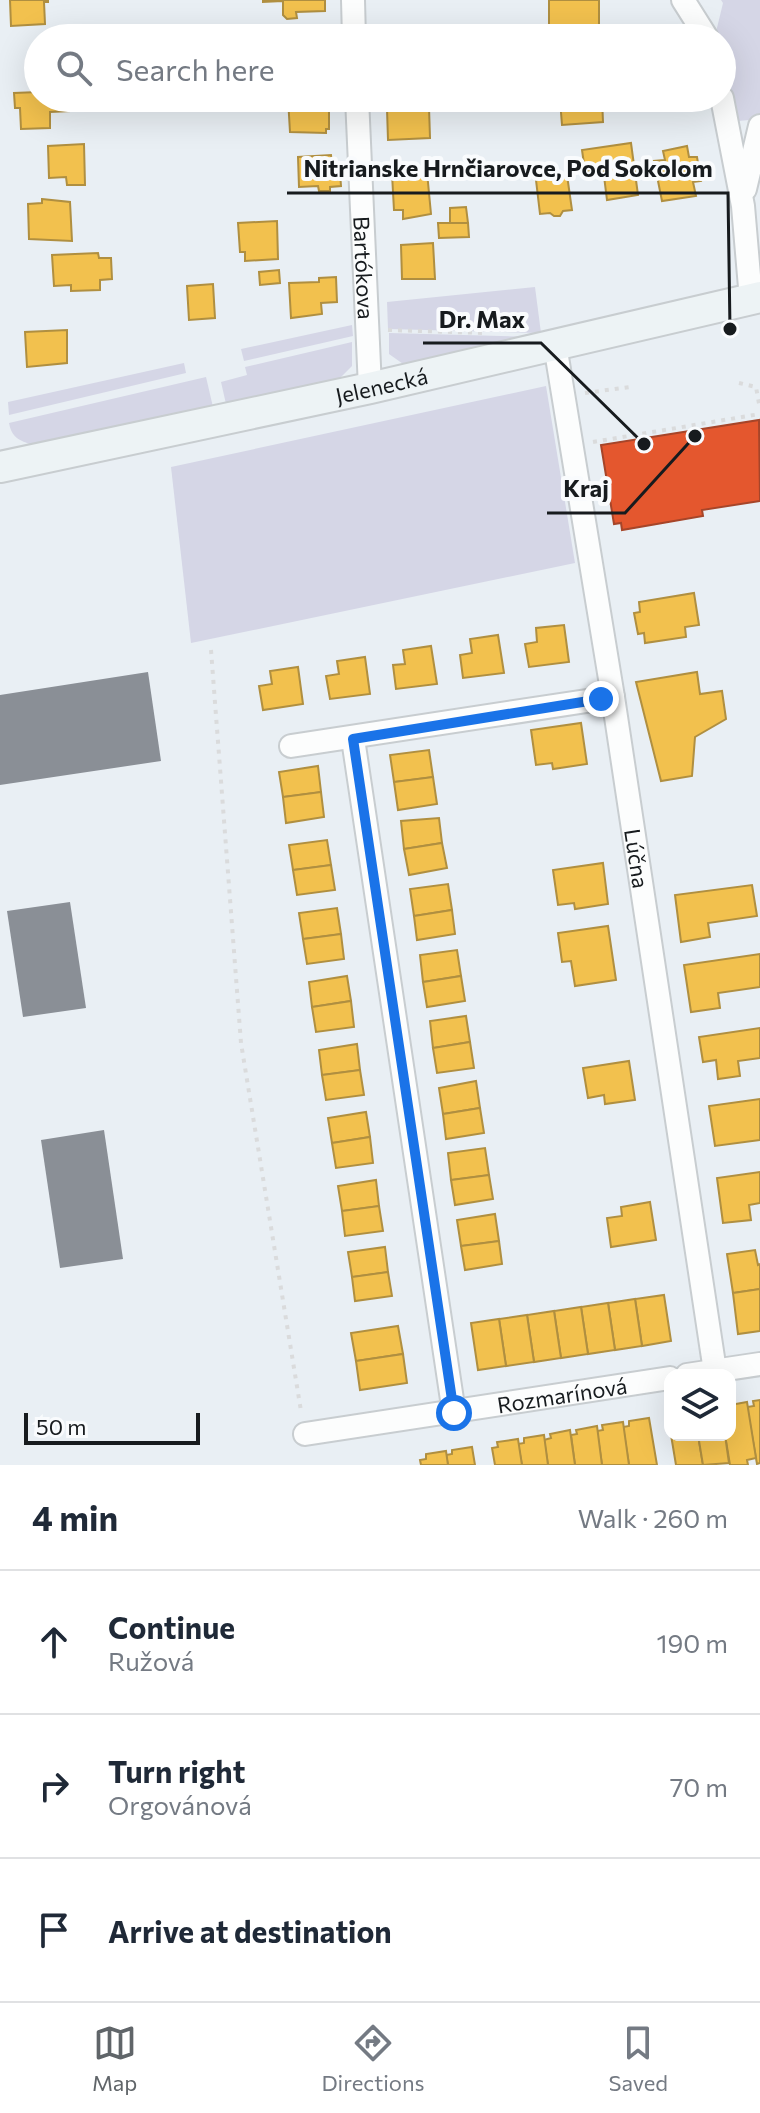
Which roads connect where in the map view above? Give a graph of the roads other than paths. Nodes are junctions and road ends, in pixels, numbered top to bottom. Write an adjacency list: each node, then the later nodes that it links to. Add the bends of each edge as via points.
1 (353, 0): 3 (street)
2 (683, 0): 4 (street)
3 (354, 24)
4 (698, 24)
5 (358, 112): 11 (street, Bartókova)
6 (725, 112): 8 (street)
7 (760, 126): 8 (street)
8 (743, 206): 9 (street)
9 (756, 298): 10 (street, Jelenecká)
10 (555, 345): 11 (street, Jelenecká); 13 (street, Lúčna)
11 (370, 388): 12 (street, Jelenecká)
12 (0, 467)
13 (613, 697): 14 (street); 17 (street, Lúčna)
14 (353, 739): 15 (street); 20 (street)
15 (291, 746)
16 (760, 1364): 18 (street)
17 (715, 1369)
18 (728, 1369)
19 (664, 1379): 20 (street, Rozmarínová)
20 (454, 1413): 21 (street, Rozmarínová)
21 (305, 1434)

